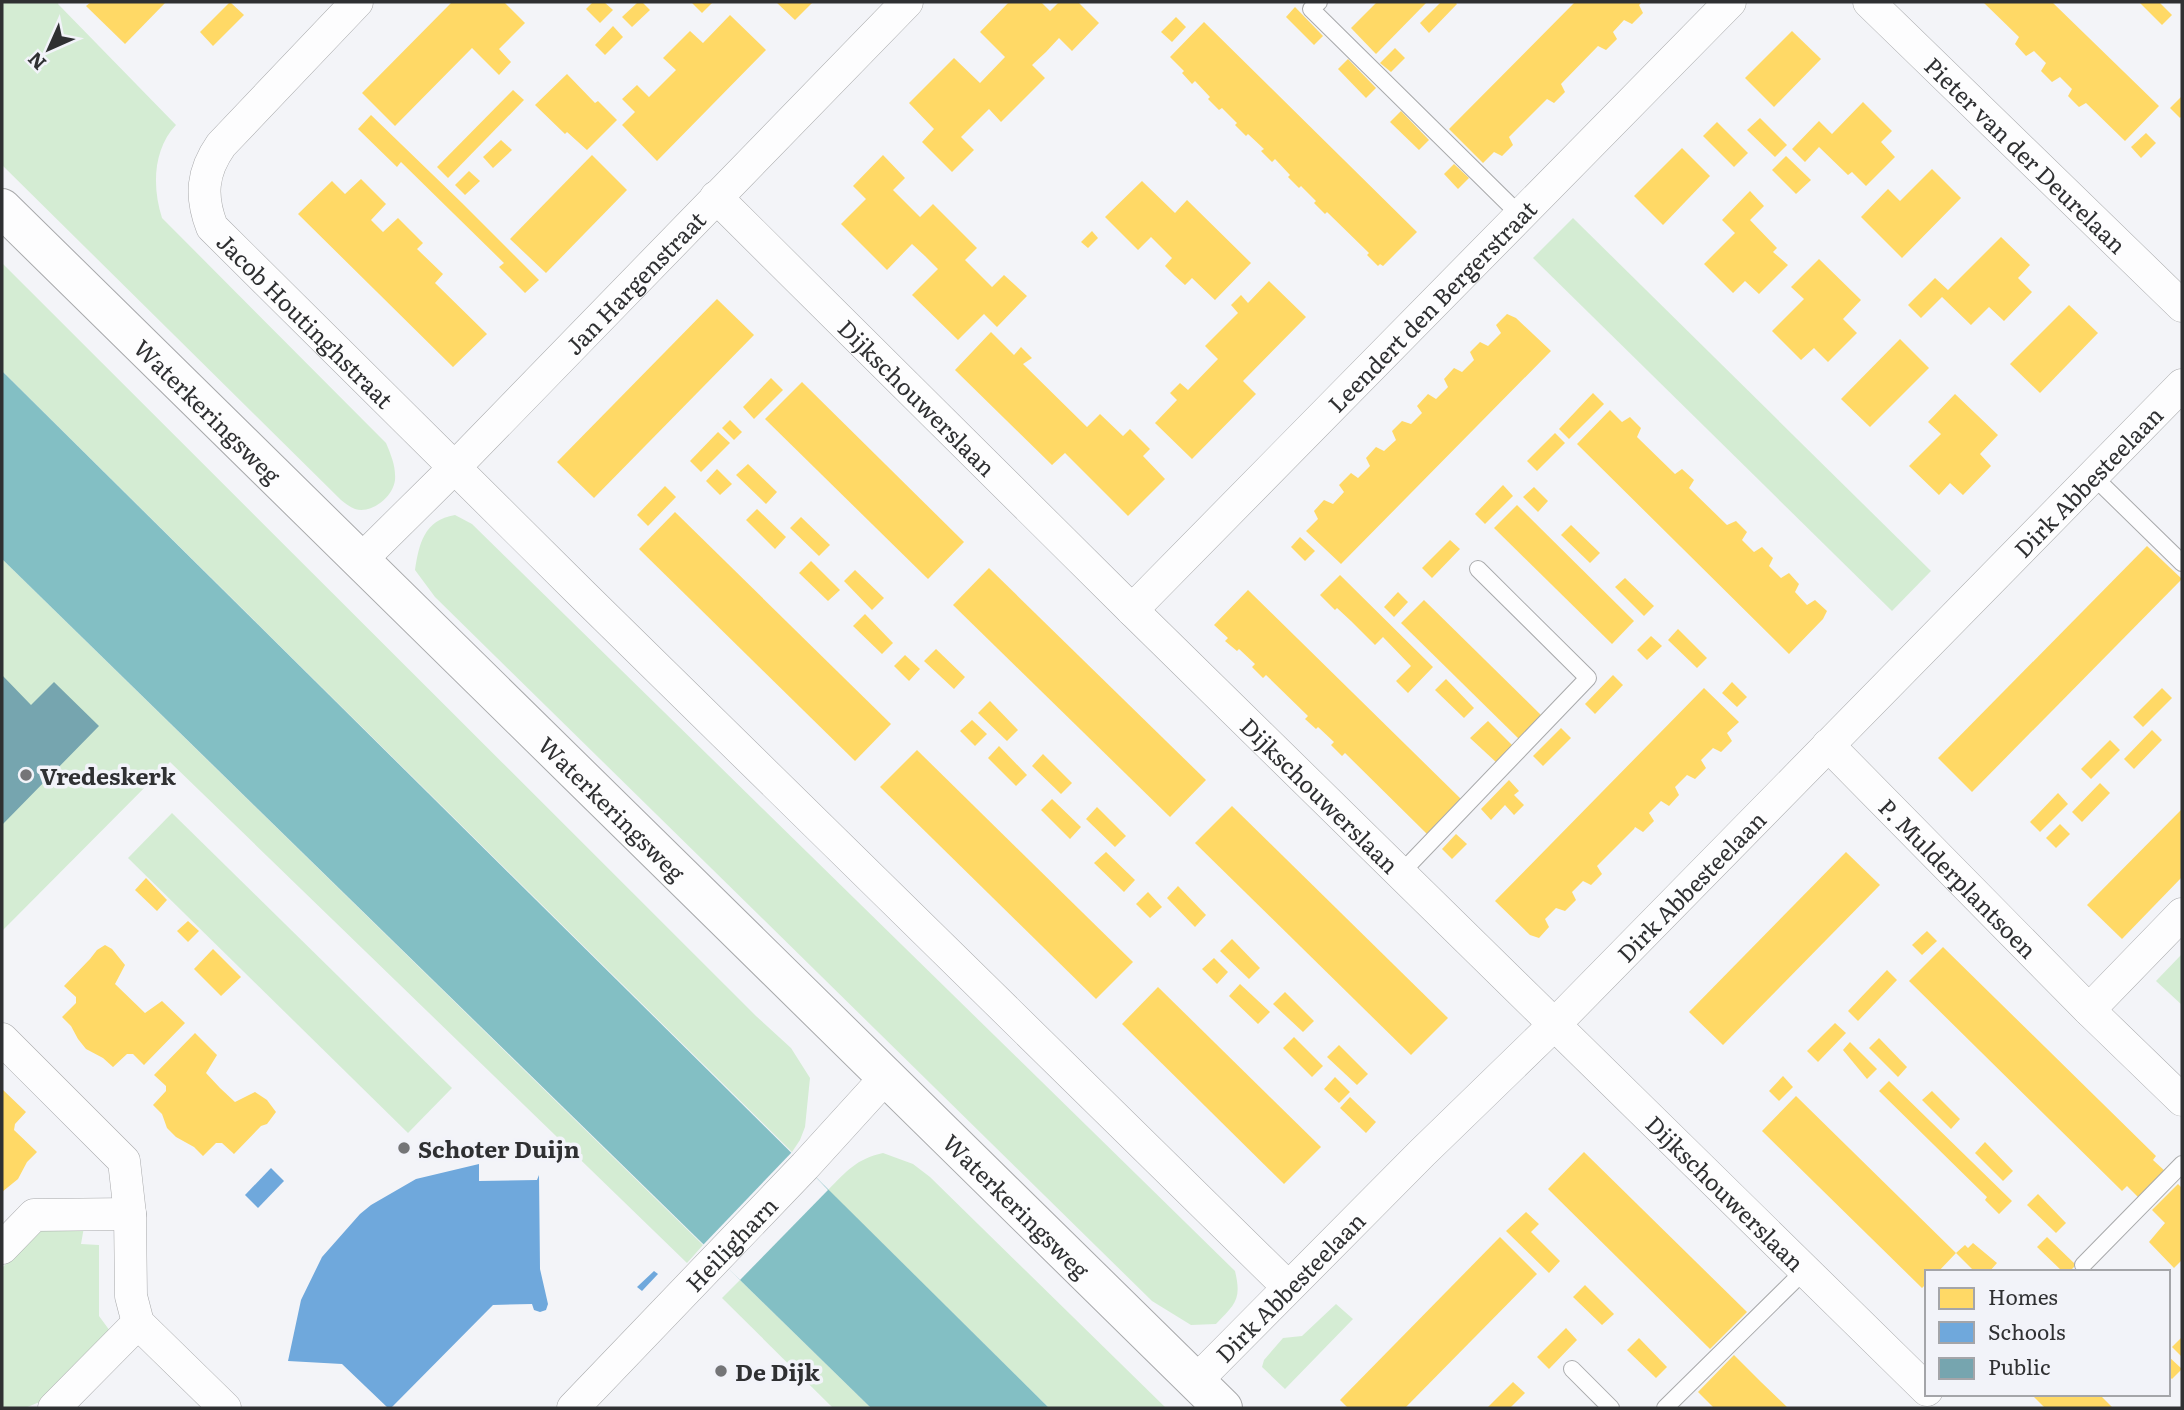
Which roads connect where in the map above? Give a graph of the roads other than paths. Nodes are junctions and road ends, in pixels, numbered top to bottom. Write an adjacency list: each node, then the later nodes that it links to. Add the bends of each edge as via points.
1 (357, 2): 11 (street, Jacob Houtinghstraat, via 221,145 206,174 205,207 212,227)
2 (907, 2): 6 (street, Jan Hargenstraat)
3 (1319, 2): 8 (lane, via 1311,9)
4 (1730, 2): 8 (street, Leendert den Bergerstraat)
5 (1869, 2): 9 (street, Pieter van der Deurelaan)
6 (716, 197): 11 (street, Jan Hargenstraat); 16 (street, Dijkschouwerslaan)
7 (2, 208): 13 (street, Waterkeringsweg)
8 (1521, 216): 16 (street, Leendert den Bergerstraat)
9 (2182, 306)
10 (2182, 385): 12 (street, Dirk Abbesteelaan)
11 (454, 468): 13 (street, Jan Hargenstraat); 30 (street)
12 (2093, 476): 14 (lane); 17 (street, Dirk Abbesteelaan)
13 (361, 560): 23 (street, Waterkeringsweg)
14 (2182, 563)
15 (1478, 569): 18 (lane, via 1588,678)
16 (1132, 610): 18 (street, Dijkschouwerslaan)
17 (1828, 744): 20 (street, P. Mulderplantsoen); 21 (street, Dirk Abbesteelaan)
18 (1401, 873): 21 (street, Dijkschouwerslaan)
19 (2182, 914): 20 (street)
20 (2089, 1010): 24 (street, P. Mulderplantsoen)
21 (1555, 1024): 29 (street, Dijkschouwerslaan); 30 (street, Dirk Abbesteelaan)
22 (2, 1038): 26 (street, via 124,1161)
23 (886, 1077): 33 (street, Waterkeringsweg); 38 (street, Heiligharn)
24 (2182, 1100)
25 (2182, 1164): 28 (lane)
26 (130, 1214): 27 (street, via 34,1215); 31 (street, via 131,1296)
27 (2, 1248)
28 (2083, 1265)
29 (1805, 1270): 34 (street, Dijkschouwerslaan); 41 (lane)
30 (1288, 1287): 33 (street, Dirk Abbesteelaan)
31 (138, 1323): 36 (street); 37 (street)
32 (1572, 1369): 40 (lane)
33 (1196, 1381): 39 (street, Waterkeringsweg)
34 (1925, 1388)
35 (1933, 1396): 42 (street)
36 (54, 1408)
37 (225, 1408)
38 (573, 1408)
39 (1223, 1408)
40 (1611, 1408)
41 (1665, 1408)
42 (1946, 1408)

